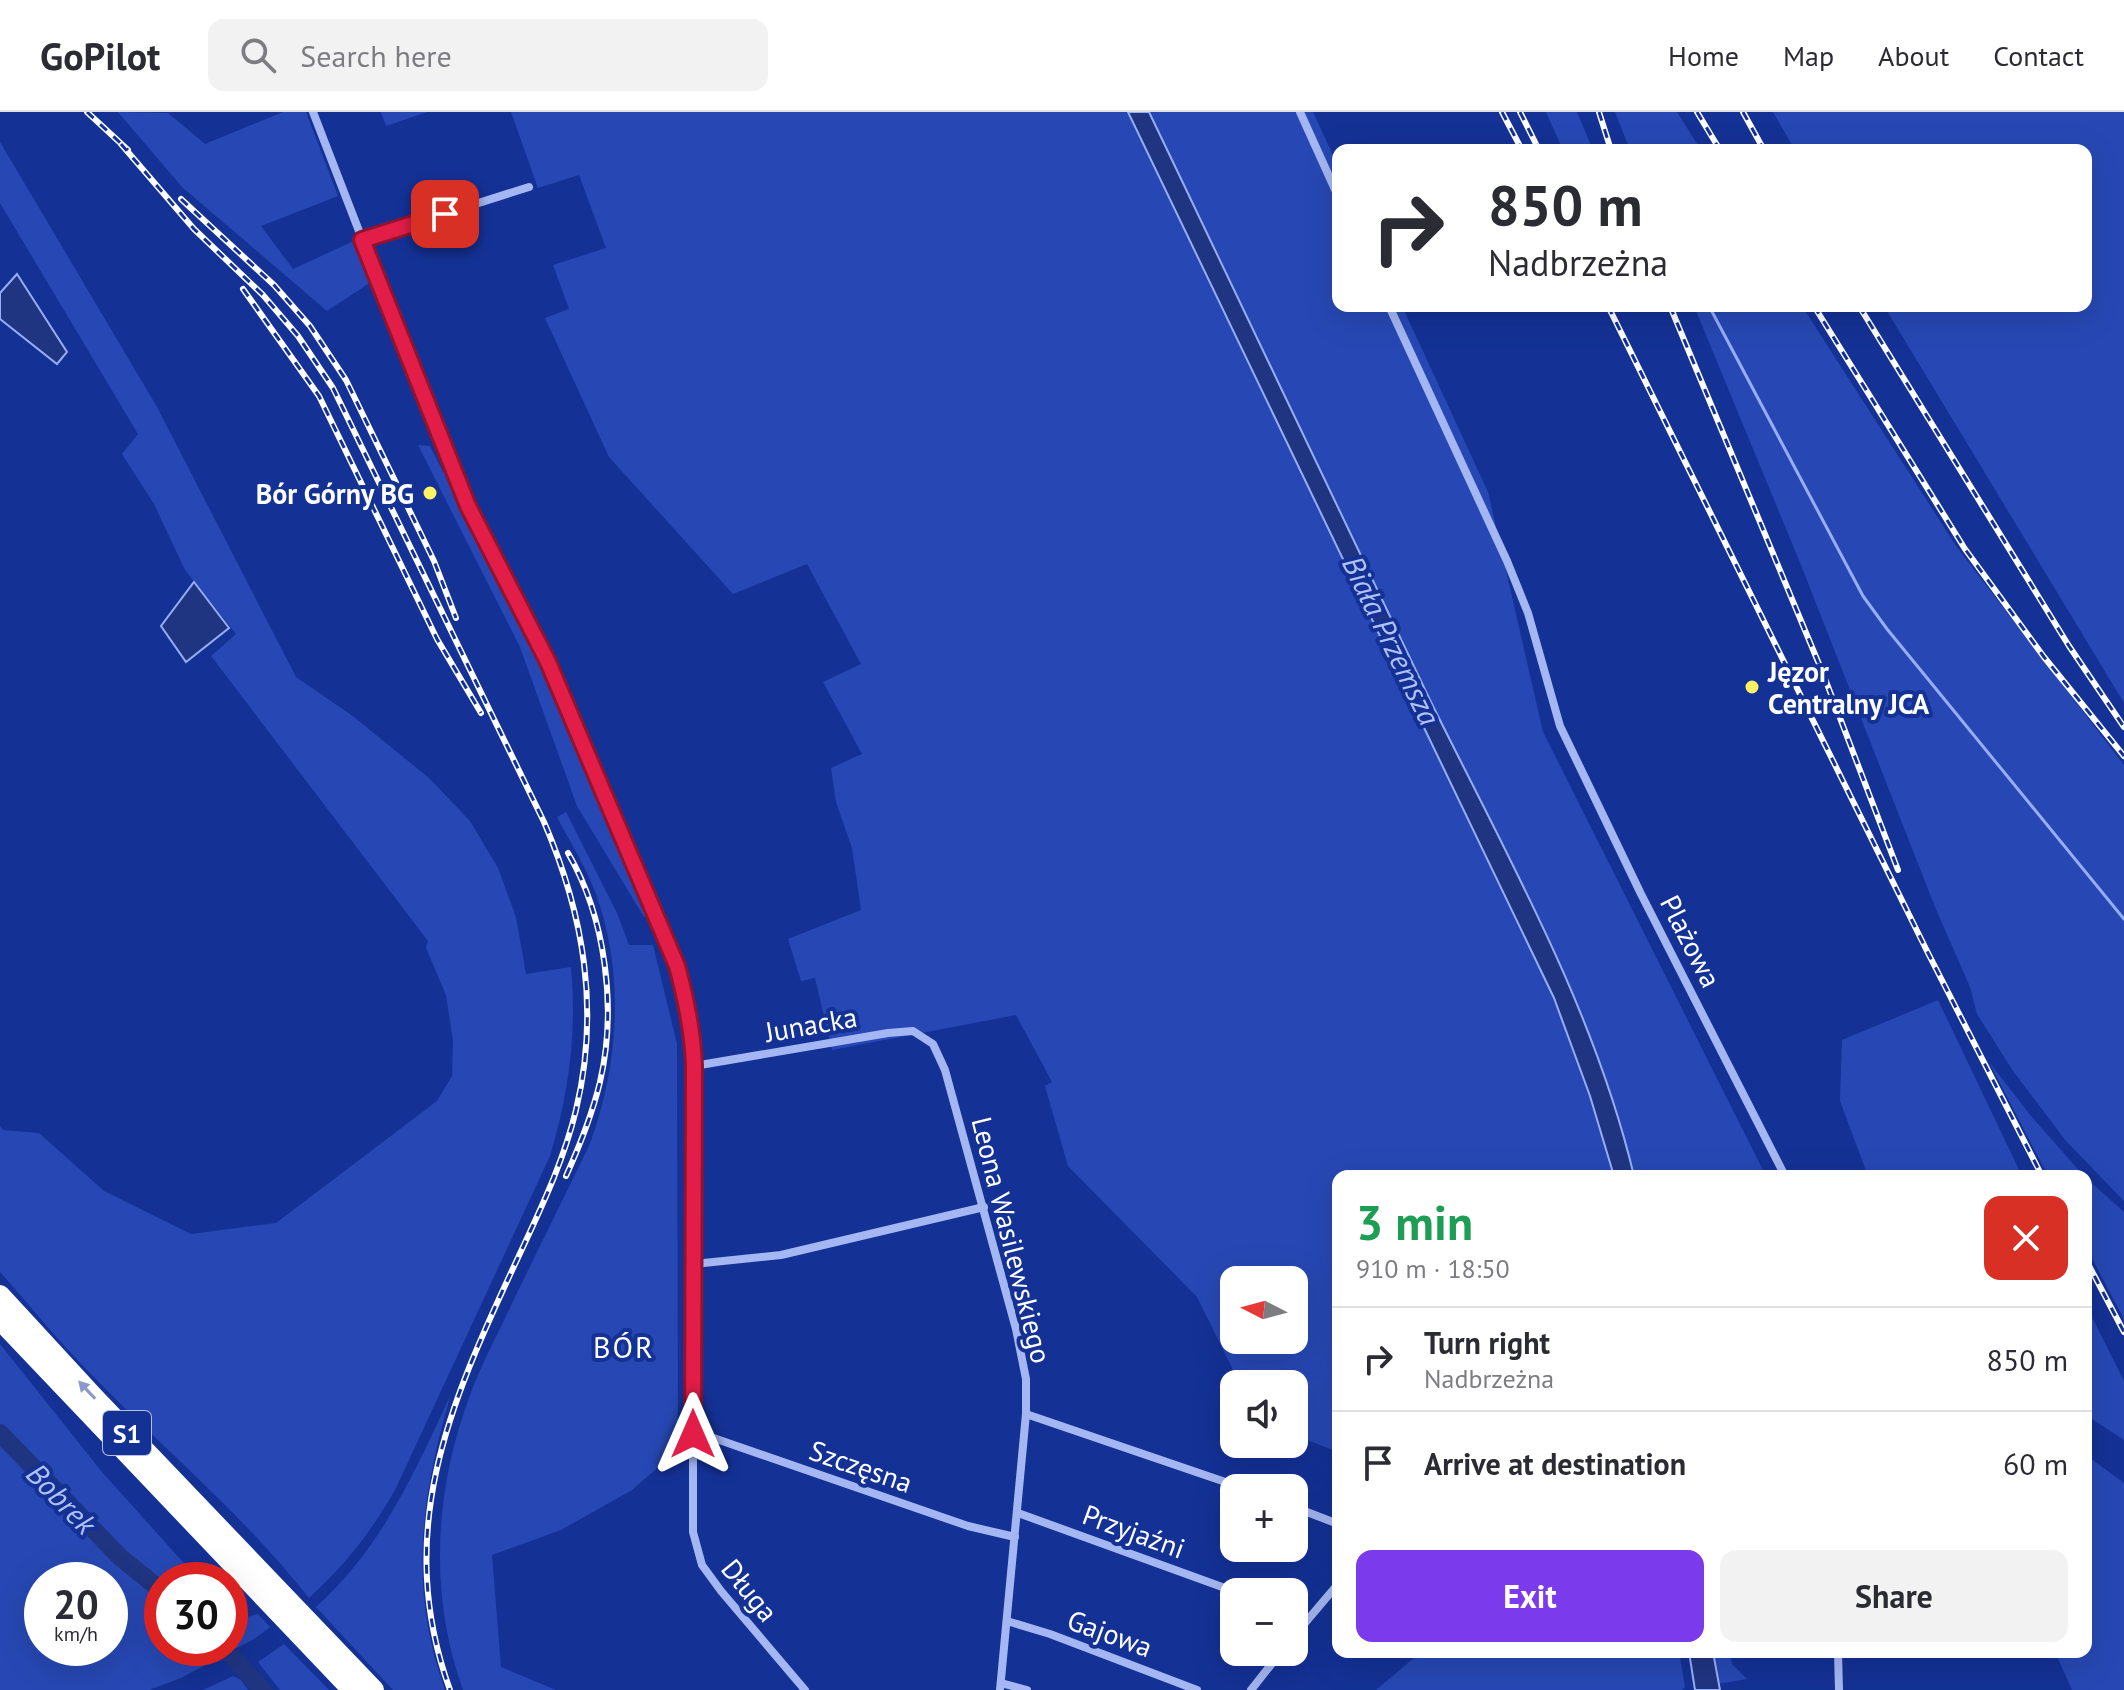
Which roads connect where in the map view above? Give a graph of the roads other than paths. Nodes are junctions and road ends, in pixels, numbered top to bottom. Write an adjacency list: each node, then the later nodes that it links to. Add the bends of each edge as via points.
1 (313, 112): 5 (street, Długa)
2 (1300, 112): 3 (street)
3 (1332, 183)
4 (529, 187): 5 (street)
5 (362, 240): 8 (street, Długa, via 457,480 548,662 677,966)
6 (1392, 312): 9 (street, Plażowa, via 1518,587 1560,726)
7 (933, 1044): 8 (street, Junacka, via 913,1031 888,1033); 10 (street, Leona Wasilewskiego)
8 (694, 1066): 11 (street, Długa)
9 (1782, 1170)
10 (984, 1207): 11 (street, via 781,1255); 14 (street, Leona Wasilewskiego, via 1022,1355)
11 (694, 1264): 15 (street, Długa)
12 (0, 1295): 21 (highway, S1, one-way to 12)
13 (0, 1320): 21 (highway, S1)
14 (1026, 1414): 16 (street); 18 (street, Leona Wasilewskiego)
15 (693, 1434): 20 (street, Szczęsna); 31 (street, Długa, via 693,1532 702,1565)
16 (1220, 1480)
17 (1308, 1512): 19 (street)
18 (1018, 1513): 20 (street, Leona Wasilewskiego); 22 (street, Przyjaźni)
19 (1332, 1522)
20 (1015, 1537): 25 (street, Leona Wasilewskiego)
21 (251, 1574): 29 (highway, S1); 30 (highway, S1)
22 (1220, 1586)
23 (1332, 1591): 24 (street)
24 (1308, 1619)
25 (1007, 1621): 28 (street, Leona Wasilewskiego); 33 (street, Gajowa)
26 (1838, 1658): 35 (street)
27 (1270, 1666): 34 (street)
28 (1000, 1686): 32 (street)
29 (352, 1690)
30 (374, 1690)
31 (805, 1690)
32 (1027, 1690)
33 (1197, 1690)
34 (1251, 1690)
35 (1839, 1690)

